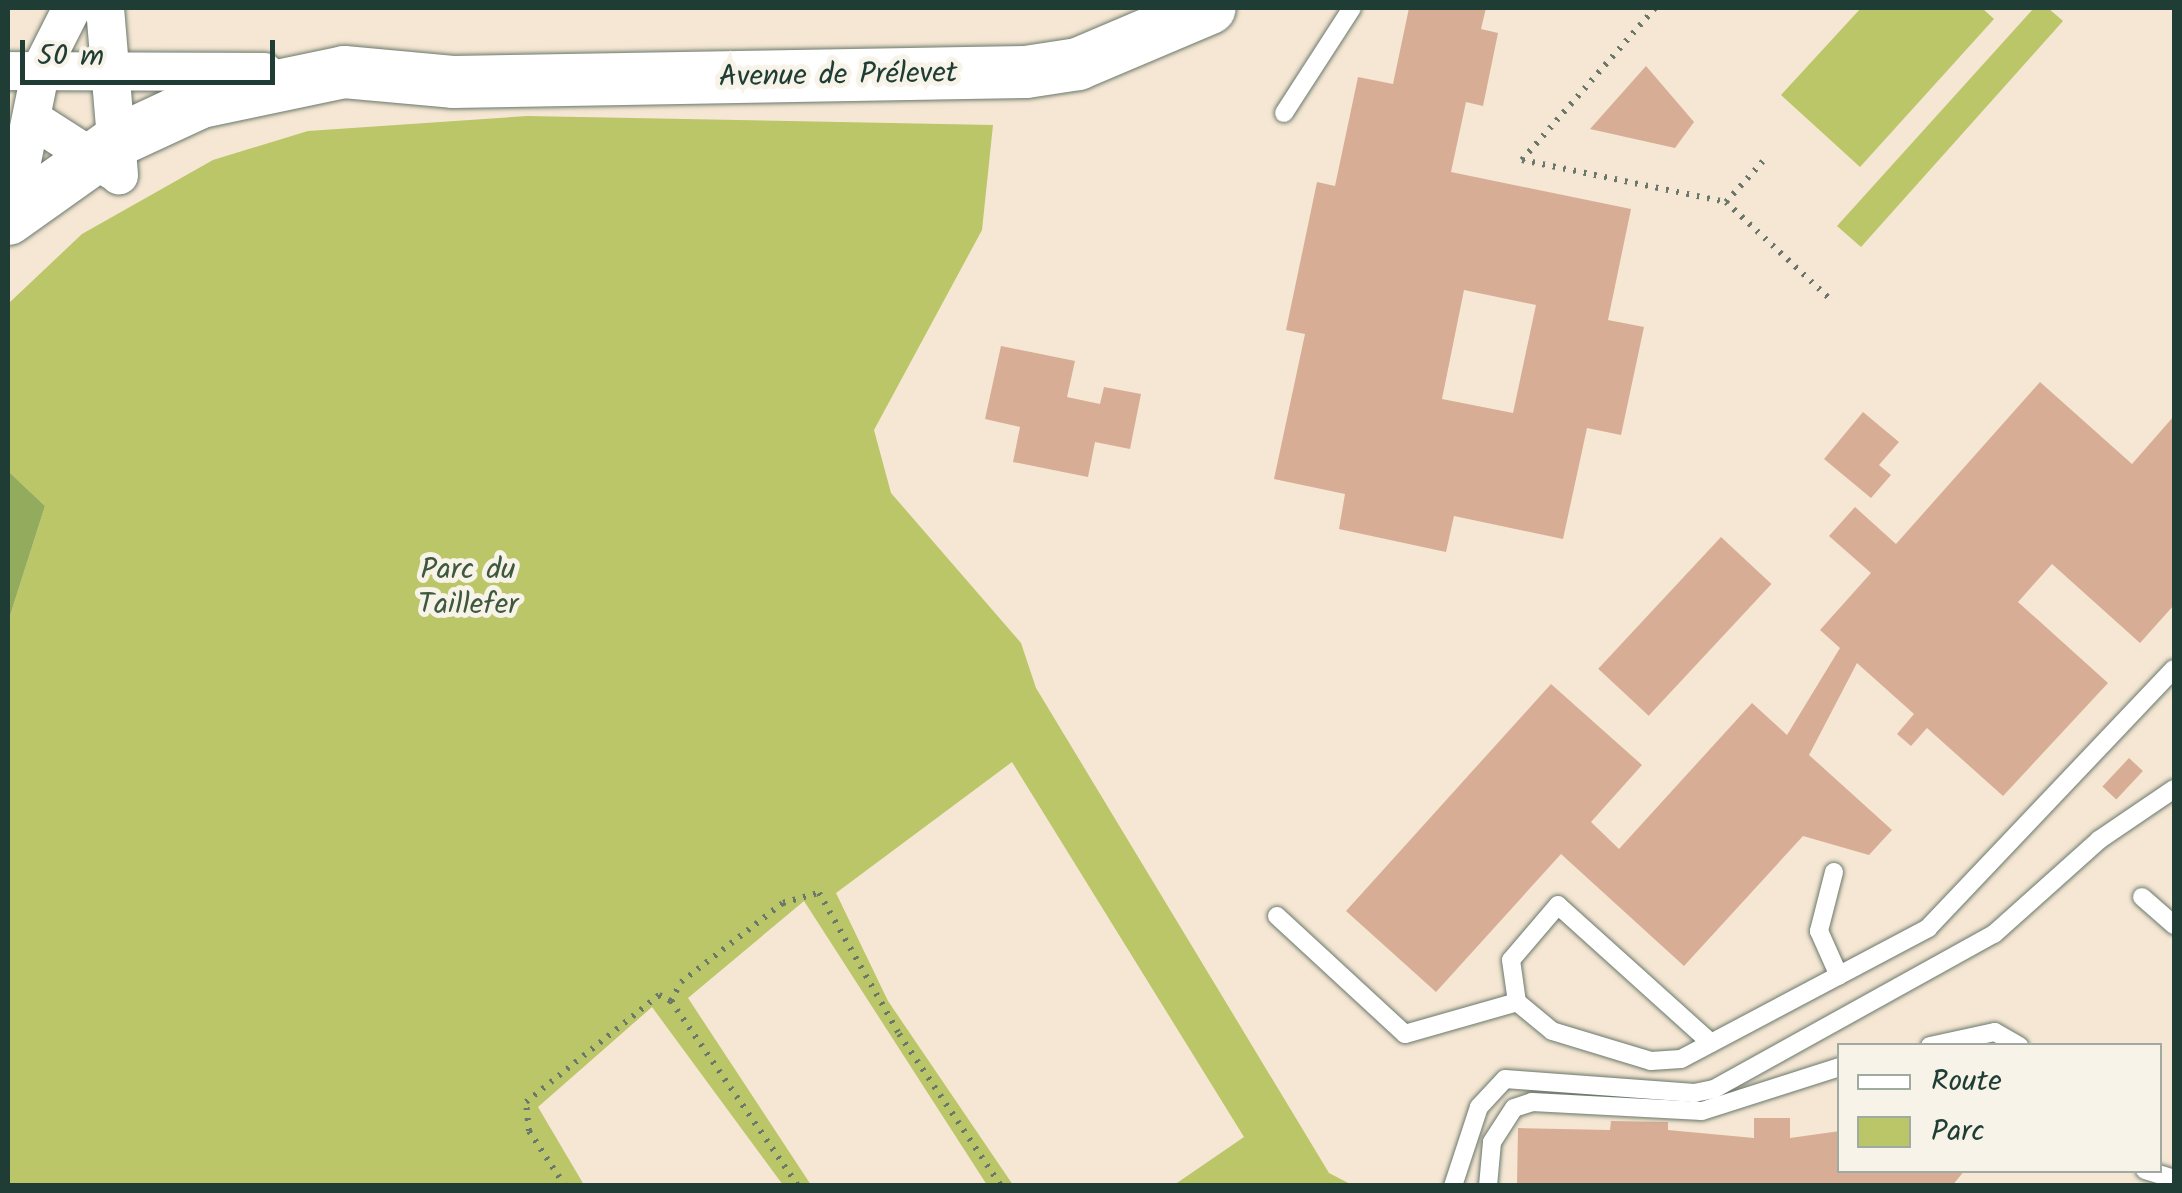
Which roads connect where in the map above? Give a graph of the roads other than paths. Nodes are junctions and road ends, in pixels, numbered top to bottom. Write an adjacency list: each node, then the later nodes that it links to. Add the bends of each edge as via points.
1 (72, 8): 6 (street)
2 (105, 8): 5 (street)
3 (1210, 8): 8 (street, Avenue de Prélevet, via 1078,64 1026,72)
4 (1352, 8): 9 (lane)
5 (109, 68): 6 (street); 7 (street); 11 (street)
6 (24, 70): 10 (street)
7 (344, 72): 8 (street, Avenue de Prélevet); 11 (street, Avenue de Prélevet, via 201,102)
8 (453, 82): 11 (street, Avenue de Prélevet, via 352,97)
9 (1284, 113)
10 (32, 119): 11 (street); 12 (street)
11 (110, 158): 12 (street, Avenue de Prélevet)
12 (9, 232)
13 (2174, 669): 19 (lane, via 1942,916)
14 (2174, 788): 25 (lane, via 2099,840 1994,934 1714,1089 1679,1093 1505,1079 1479,1107)
15 (1834, 872): 19 (lane, via 1819,931)
16 (2142, 897): 18 (lane)
17 (1277, 916): 20 (lane, via 1406,1034)
18 (2174, 925)
19 (1839, 976): 21 (lane)
20 (1518, 1002): 21 (lane, via 1552,1031 1651,1060 1681,1059); 21 (lane, via 1508,969 1558,906)
21 (1711, 1043)
22 (1944, 1043): 23 (lane, via 1995,1032)
23 (2014, 1043)
24 (1837, 1068): 26 (lane, via 1702,1111 1532,1102 1514,1108 1492,1142)
25 (1453, 1186)
26 (1488, 1186)

